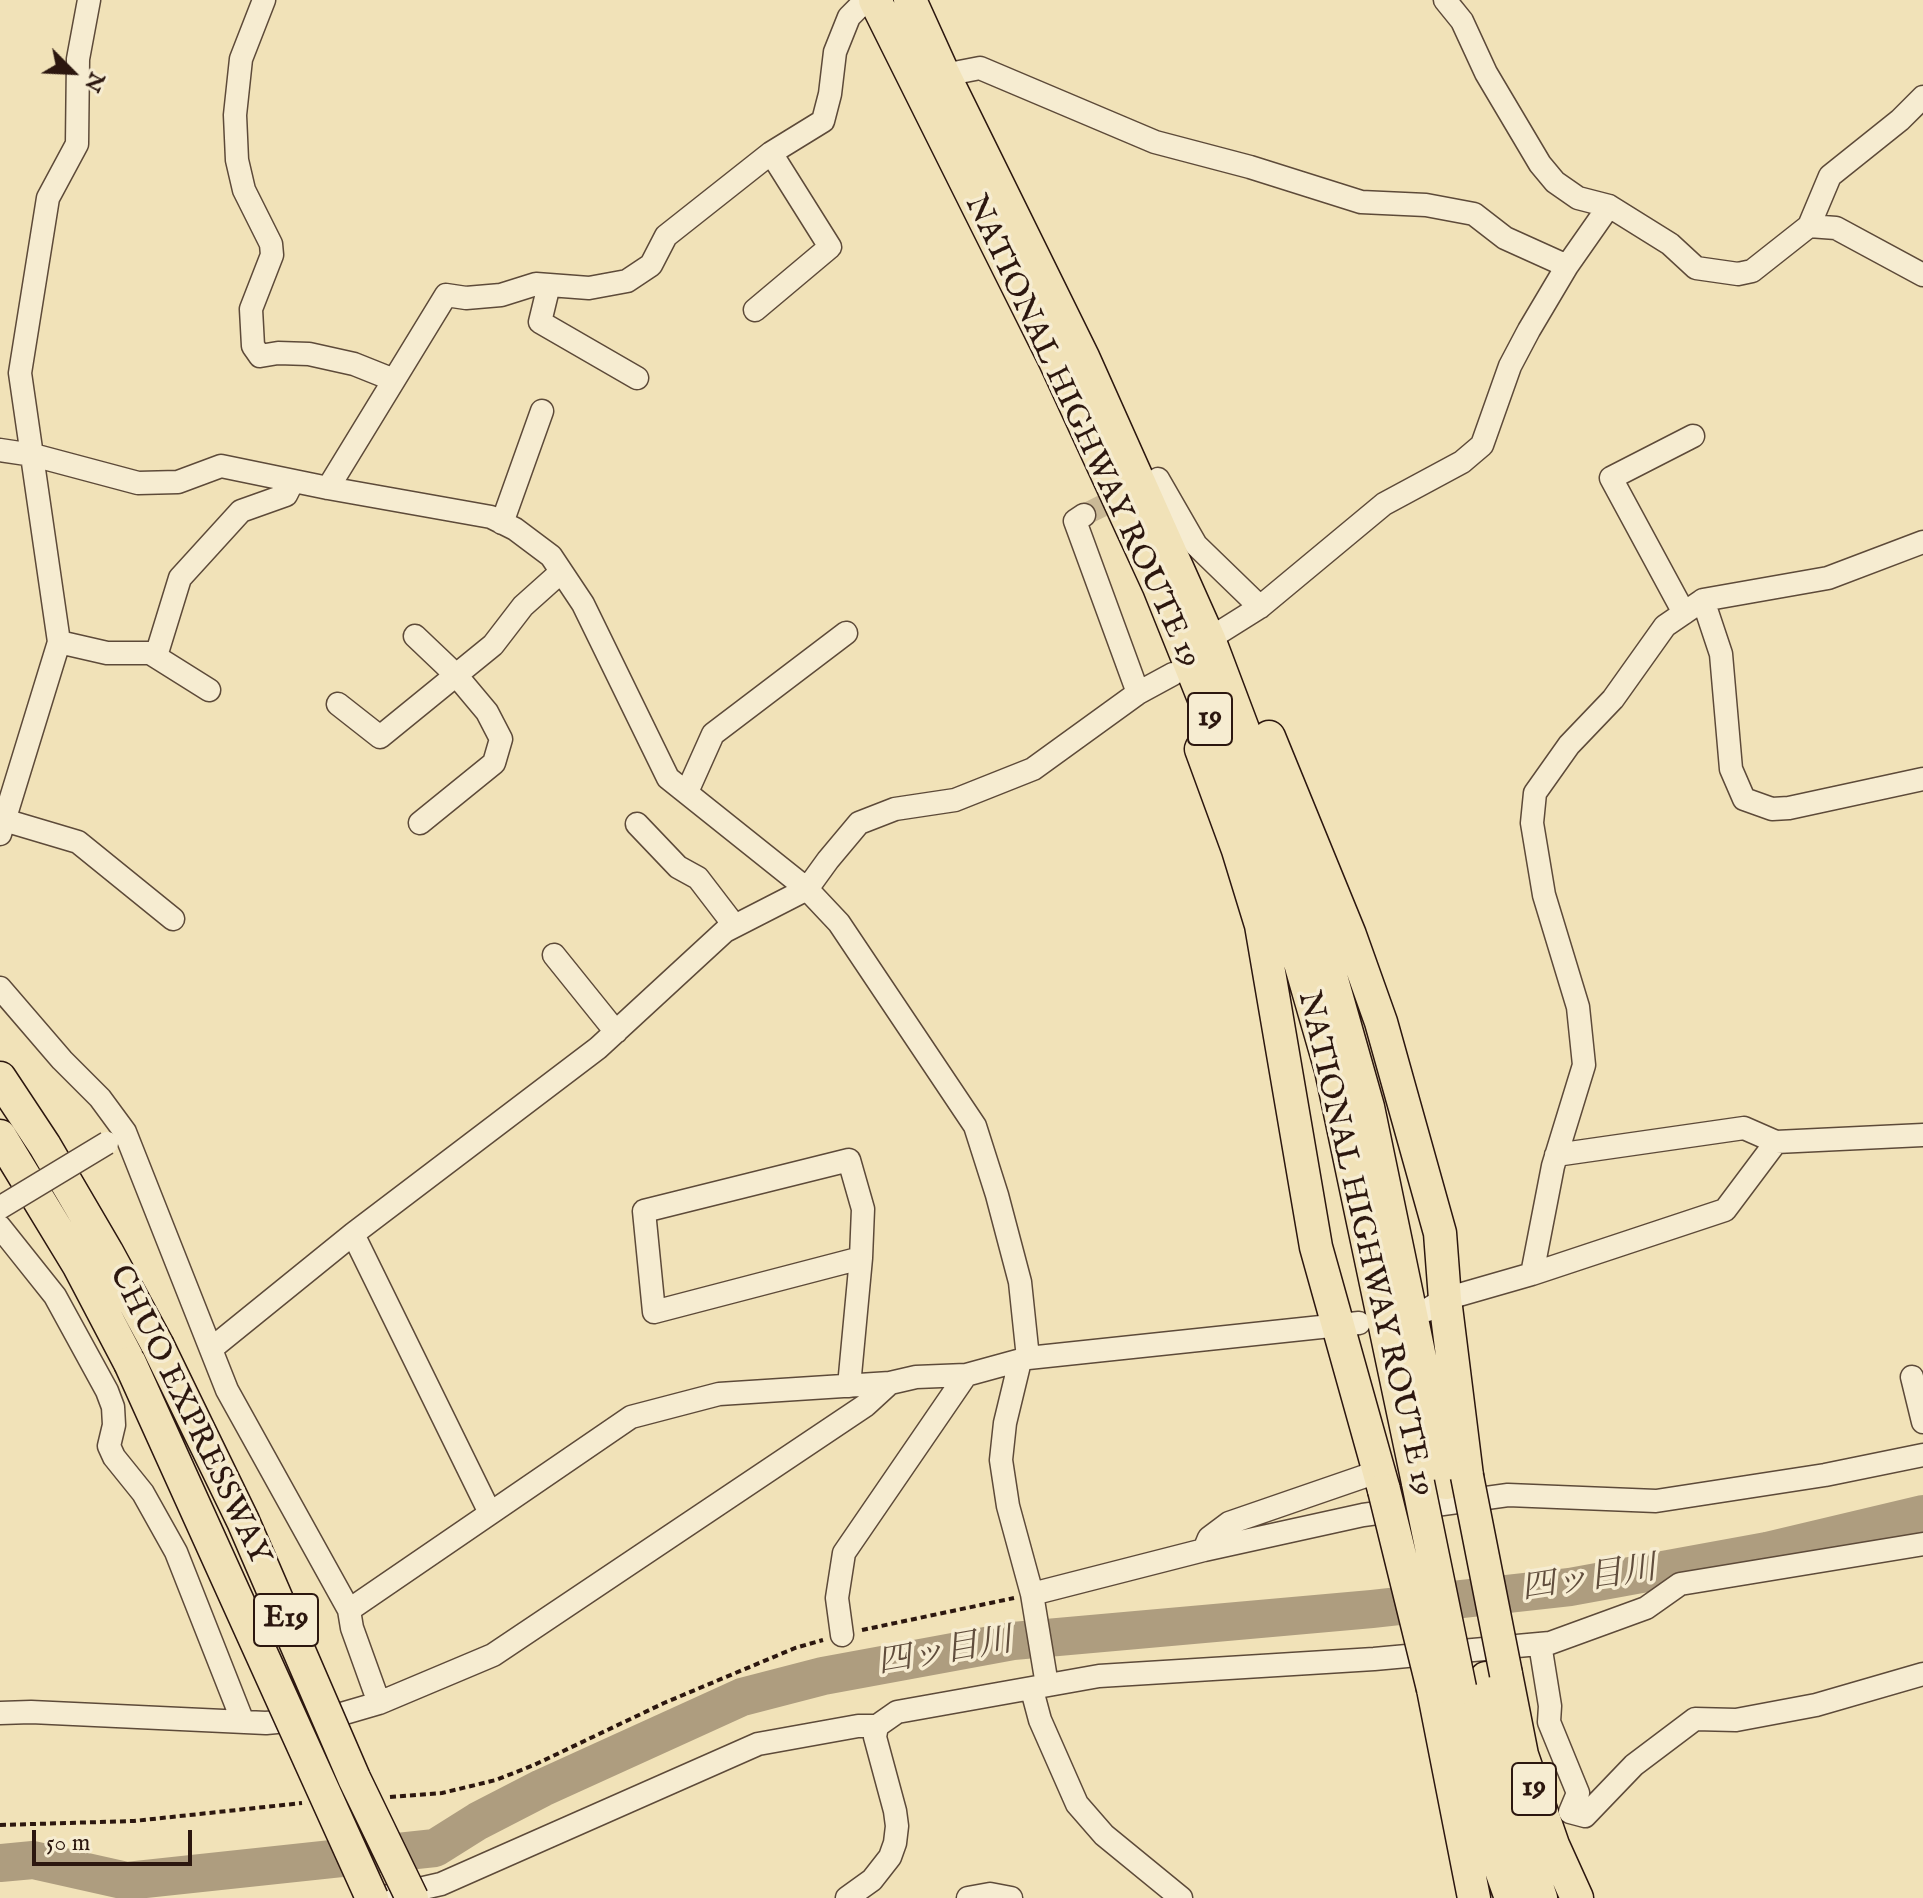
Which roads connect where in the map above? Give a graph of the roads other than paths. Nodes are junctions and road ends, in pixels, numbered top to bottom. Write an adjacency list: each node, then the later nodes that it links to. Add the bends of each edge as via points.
1 (89, 0): 21 (street, via 78,59 77,144 48,198 20,373)
2 (264, 0): 17 (street, via 241,59 235,115 244,190 272,255 251,309 253,346 260,356 309,354)
3 (866, 0): 9 (street, via 849,17 835,52 823,121)
4 (875, 0): 29 (highway, NATIONAL HIGHWAY ROUTE 19 / 19, via 1055,361)
5 (910, 0): 7 (highway, NATIONAL HIGHWAY ROUTE 19 / 19)
6 (1445, 0): 10 (street, via 1462,21 1540,164 1578,198)
7 (944, 75): 12 (street, via 980,68 1155,142 1361,202 1474,214 1505,238); 35 (highway, NATIONAL HIGHWAY ROUTE 19 / 19, via 1083,357)
8 (1923, 97): 11 (street, via 1830,176)
9 (771, 153): 14 (street, via 666,236 651,265 627,281 589,288); 15 (street, via 830,247)
10 (1609, 206): 11 (street, via 1670,244 1696,268 1738,274 1752,271); 12 (street)
11 (1809, 226): 13 (street, via 1836,228)
12 (1567, 266): 31 (street, via 1510,366 1482,445 1462,462 1384,504)
13 (1923, 275)
14 (549, 285): 16 (street, via 540,322); 17 (street, via 501,295 446,295)
15 (755, 310)
16 (637, 378)
17 (394, 380): 24 (street)
18 (542, 411): 26 (street)
19 (1693, 436): 32 (street, via 1611,478)
20 (0, 450): 21 (street)
21 (33, 455): 23 (street, via 138,483 178,482 221,466); 36 (street)
22 (1158, 479): 31 (street, via 1196,545)
23 (293, 481): 24 (street); 37 (street, via 286,495 241,511 180,578)
24 (328, 488): 26 (street)
25 (1084, 515): 41 (street, via 1075,521)
26 (502, 523): 28 (street, via 551,556)
27 (1923, 542): 30 (street, via 1828,578)
28 (561, 572): 39 (street, via 523,606 493,645); 44 (street, via 583,604 668,778)
29 (1159, 587): 38 (highway, 19, via 1156,627); 76 (highway, NATIONAL HIGHWAY ROUTE 19 / 19, via 1251,816 1301,966)
30 (1703, 600): 32 (street); 43 (street, via 1721,654 1731,769 1744,799 1772,809 1789,808)
31 (1260, 607): 35 (street)
32 (1684, 613): 59 (street, via 1665,626 1535,793 1532,823 1544,895 1578,1007 1584,1065)
33 (846, 633): 44 (street, via 713,734)
34 (415, 636): 39 (street)
35 (1209, 639): 65 (highway, 19, via 1264,723 1381,1022 1440,1233); 76 (highway, NATIONAL HIGHWAY ROUTE 19 / 19, via 1316,923 1368,1107)
36 (59, 642): 37 (street, via 107,653); 47 (street)
37 (156, 656): 40 (street)
38 (1173, 674): 41 (street); 66 (highway, 19, via 1261,925 1316,1247)
39 (456, 675): 42 (street, via 380,737); 45 (street, via 487,712 501,739 494,763)
40 (209, 690)
41 (1138, 693): 48 (street, via 1033,769 955,800 895,809 859,823)
42 (338, 704)
43 (1923, 779)
44 (687, 792): 48 (street)
45 (420, 823)
46 (637, 824): 50 (street, via 678,867 698,878)
47 (2, 827): 49 (street, via 78,842)
48 (807, 889): 50 (street); 68 (street, via 856,946 975,1126 1020,1282)
49 (173, 919)
50 (734, 925): 53 (street)
51 (554, 955): 53 (street)
52 (0, 988): 57 (street, via 100,1098)
53 (616, 1032): 62 (street)
54 (0, 1078): 93 (highway, CHUO EXPRESSWAY / E19, bridge, via 45,1146 157,1344 243,1521)
55 (1923, 1135): 58 (street)
56 (0, 1136): 91 (highway, CHUO EXPRESSWAY / E19, bridge, via 130,1363)
57 (116, 1138): 60 (street, bridge); 67 (street)
58 (1776, 1142): 59 (street, via 1744,1128); 64 (street, via 1725,1210)
59 (1556, 1155): 64 (street)
60 (0, 1207)
61 (0, 1227): 89 (street, via 55,1296 107,1391 114,1425 109,1446 176,1552)
62 (353, 1234): 67 (street); 77 (street)
63 (861, 1258): 63 (street, via 654,1312 644,1211 849,1160 863,1209); 72 (street)
64 (1532, 1274): 65 (street)
65 (1436, 1304): 76 (highway, 19)
66 (1350, 1325): 68 (street); 75 (highway, 19)
67 (211, 1349): 81 (street, via 227,1390)
68 (1024, 1360): 69 (street); 80 (street, via 1005,1423 1001,1460)
69 (966, 1375): 71 (street); 82 (street, via 844,1553 837,1598)
70 (1912, 1377): 73 (street)
71 (890, 1383): 72 (street); 87 (street, via 866,1405 493,1655)
72 (849, 1386): 77 (street, via 719,1394 631,1417)
73 (1923, 1422)
74 (1923, 1455): 79 (street, via 1656,1501 1508,1495 1363,1515)
75 (1381, 1481): 79 (street, via 1229,1523 1209,1538); 86 (highway, 19, bridge)
76 (1444, 1481): 86 (highway, NATIONAL HIGHWAY ROUTE 19 / 19, bridge); 86 (highway, 19, bridge)
77 (490, 1513): 81 (street)
78 (1923, 1544): 83 (street, via 1680,1584 1646,1608)
79 (1204, 1550): 80 (street)
80 (1033, 1598): 85 (street)
81 (349, 1610): 87 (street)
82 (842, 1635)
83 (1540, 1644): 84 (street, via 1549,1722 1578,1793 1570,1812 1585,1816 1634,1765 1695,1719 1736,1720 1816,1705); 85 (street)
84 (1923, 1674)
85 (1041, 1680): 90 (street, via 897,1712); 97 (street, via 1040,1720 1077,1804 1104,1835)
86 (1471, 1682): 98 (highway, 19); 99 (highway, NATIONAL HIGHWAY ROUTE 19 / 19, via 1497,1859); 100 (highway, NATIONAL HIGHWAY ROUTE 19 / 19); 101 (highway, 19, via 1522,1755)
87 (379, 1703): 89 (street, via 331,1717)
88 (0, 1713): 89 (street)
89 (243, 1722)
90 (877, 1726): 92 (street, via 758,1744 441,1884); 94 (street, via 878,1752 897,1826 895,1843 872,1880)
91 (372, 1898)
92 (380, 1898)
93 (412, 1898)
94 (847, 1898)
95 (968, 1898): 96 (street)
96 (1011, 1898)
97 (1181, 1898)
98 (1474, 1898)
99 (1511, 1898)
100 (1541, 1898)
101 (1577, 1898)

